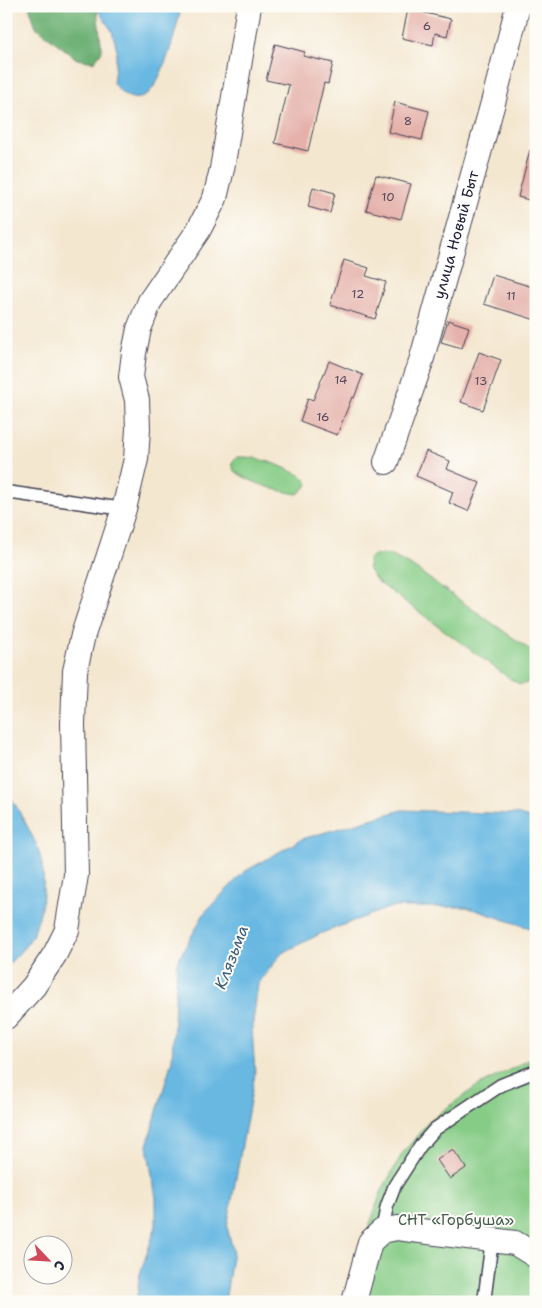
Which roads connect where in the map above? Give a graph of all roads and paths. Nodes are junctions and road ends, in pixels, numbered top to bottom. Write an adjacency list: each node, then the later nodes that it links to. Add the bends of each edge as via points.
1 (249, 6): 5 (street, via 215,198 198,230 150,301 139,329 131,377 137,400 136,459)
2 (518, 6): 3 (street, улица Новый Быт, via 420,365)
3 (386, 462)
4 (6, 492): 5 (lane)
5 (124, 509): 6 (street, via 83,635 75,671 76,875 66,930 34,986)
6 (6, 1017)
7 (536, 1071): 8 (lane, via 501,1085 435,1129 395,1185 386,1206)
8 (382, 1231): 9 (street, via 397,1228); 11 (street, via 370,1242)
9 (492, 1240): 10 (street, via 515,1243); 12 (lane)
10 (536, 1256)
11 (354, 1302)
12 (484, 1302)

